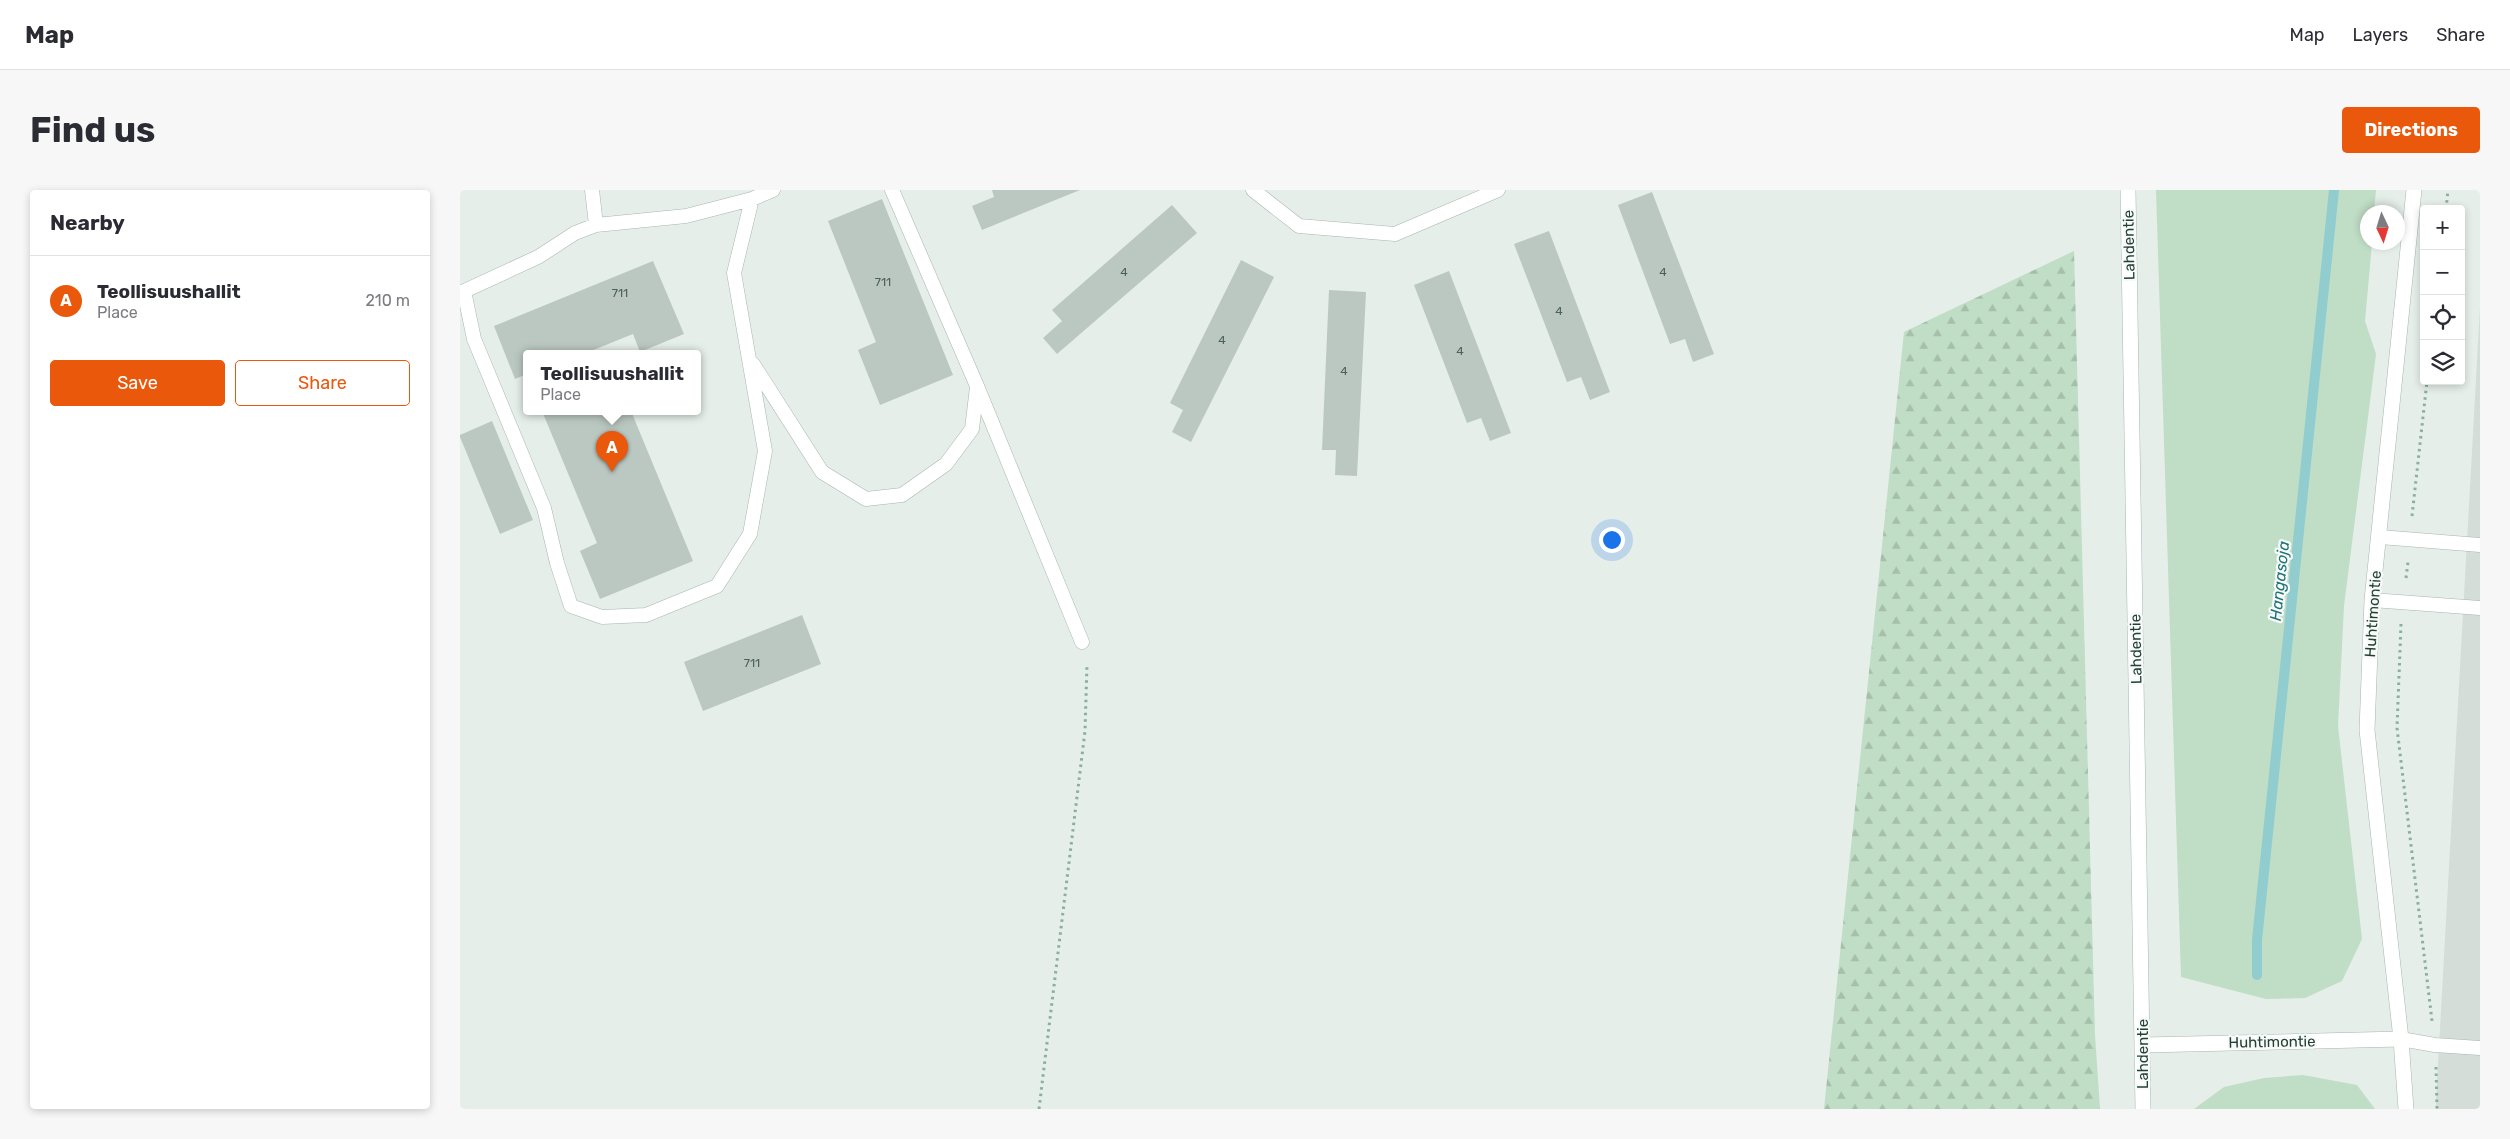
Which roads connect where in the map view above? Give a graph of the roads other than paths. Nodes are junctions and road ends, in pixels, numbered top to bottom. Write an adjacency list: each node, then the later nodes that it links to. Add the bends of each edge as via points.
1 (592, 190): 9 (lane)
2 (773, 190): 8 (lane)
3 (892, 190): 12 (lane)
4 (1253, 190): 5 (lane, via 1299,226 1395,234)
5 (1498, 190)
6 (2128, 190): 19 (street, Lahdentie)
7 (2414, 190): 13 (street, Huhtimontie)
8 (752, 199): 9 (lane, via 686,216); 11 (lane, via 734,273)
9 (596, 225): 10 (lane, via 575,234 538,258)
10 (462, 292): 11 (lane, via 474,339 544,508 571,606 602,617 646,615 717,586 750,534 765,451)
11 (749, 359): 12 (lane, via 822,472 866,499 902,496 946,464 972,429)
12 (977, 386): 17 (lane)
13 (2380, 537): 14 (lane); 15 (street, Huhtimontie)
14 (2480, 545)
15 (2372, 600): 16 (lane); 18 (street, Huhtimontie, via 2367,730)
16 (2480, 608)
17 (1082, 642)
18 (2401, 1039): 19 (street, Huhtimontie); 20 (lane); 22 (street, Huhtimontie)
19 (2144, 1044): 21 (street, Lahdentie)
20 (2480, 1048)
21 (2143, 1109)
22 (2406, 1109)

